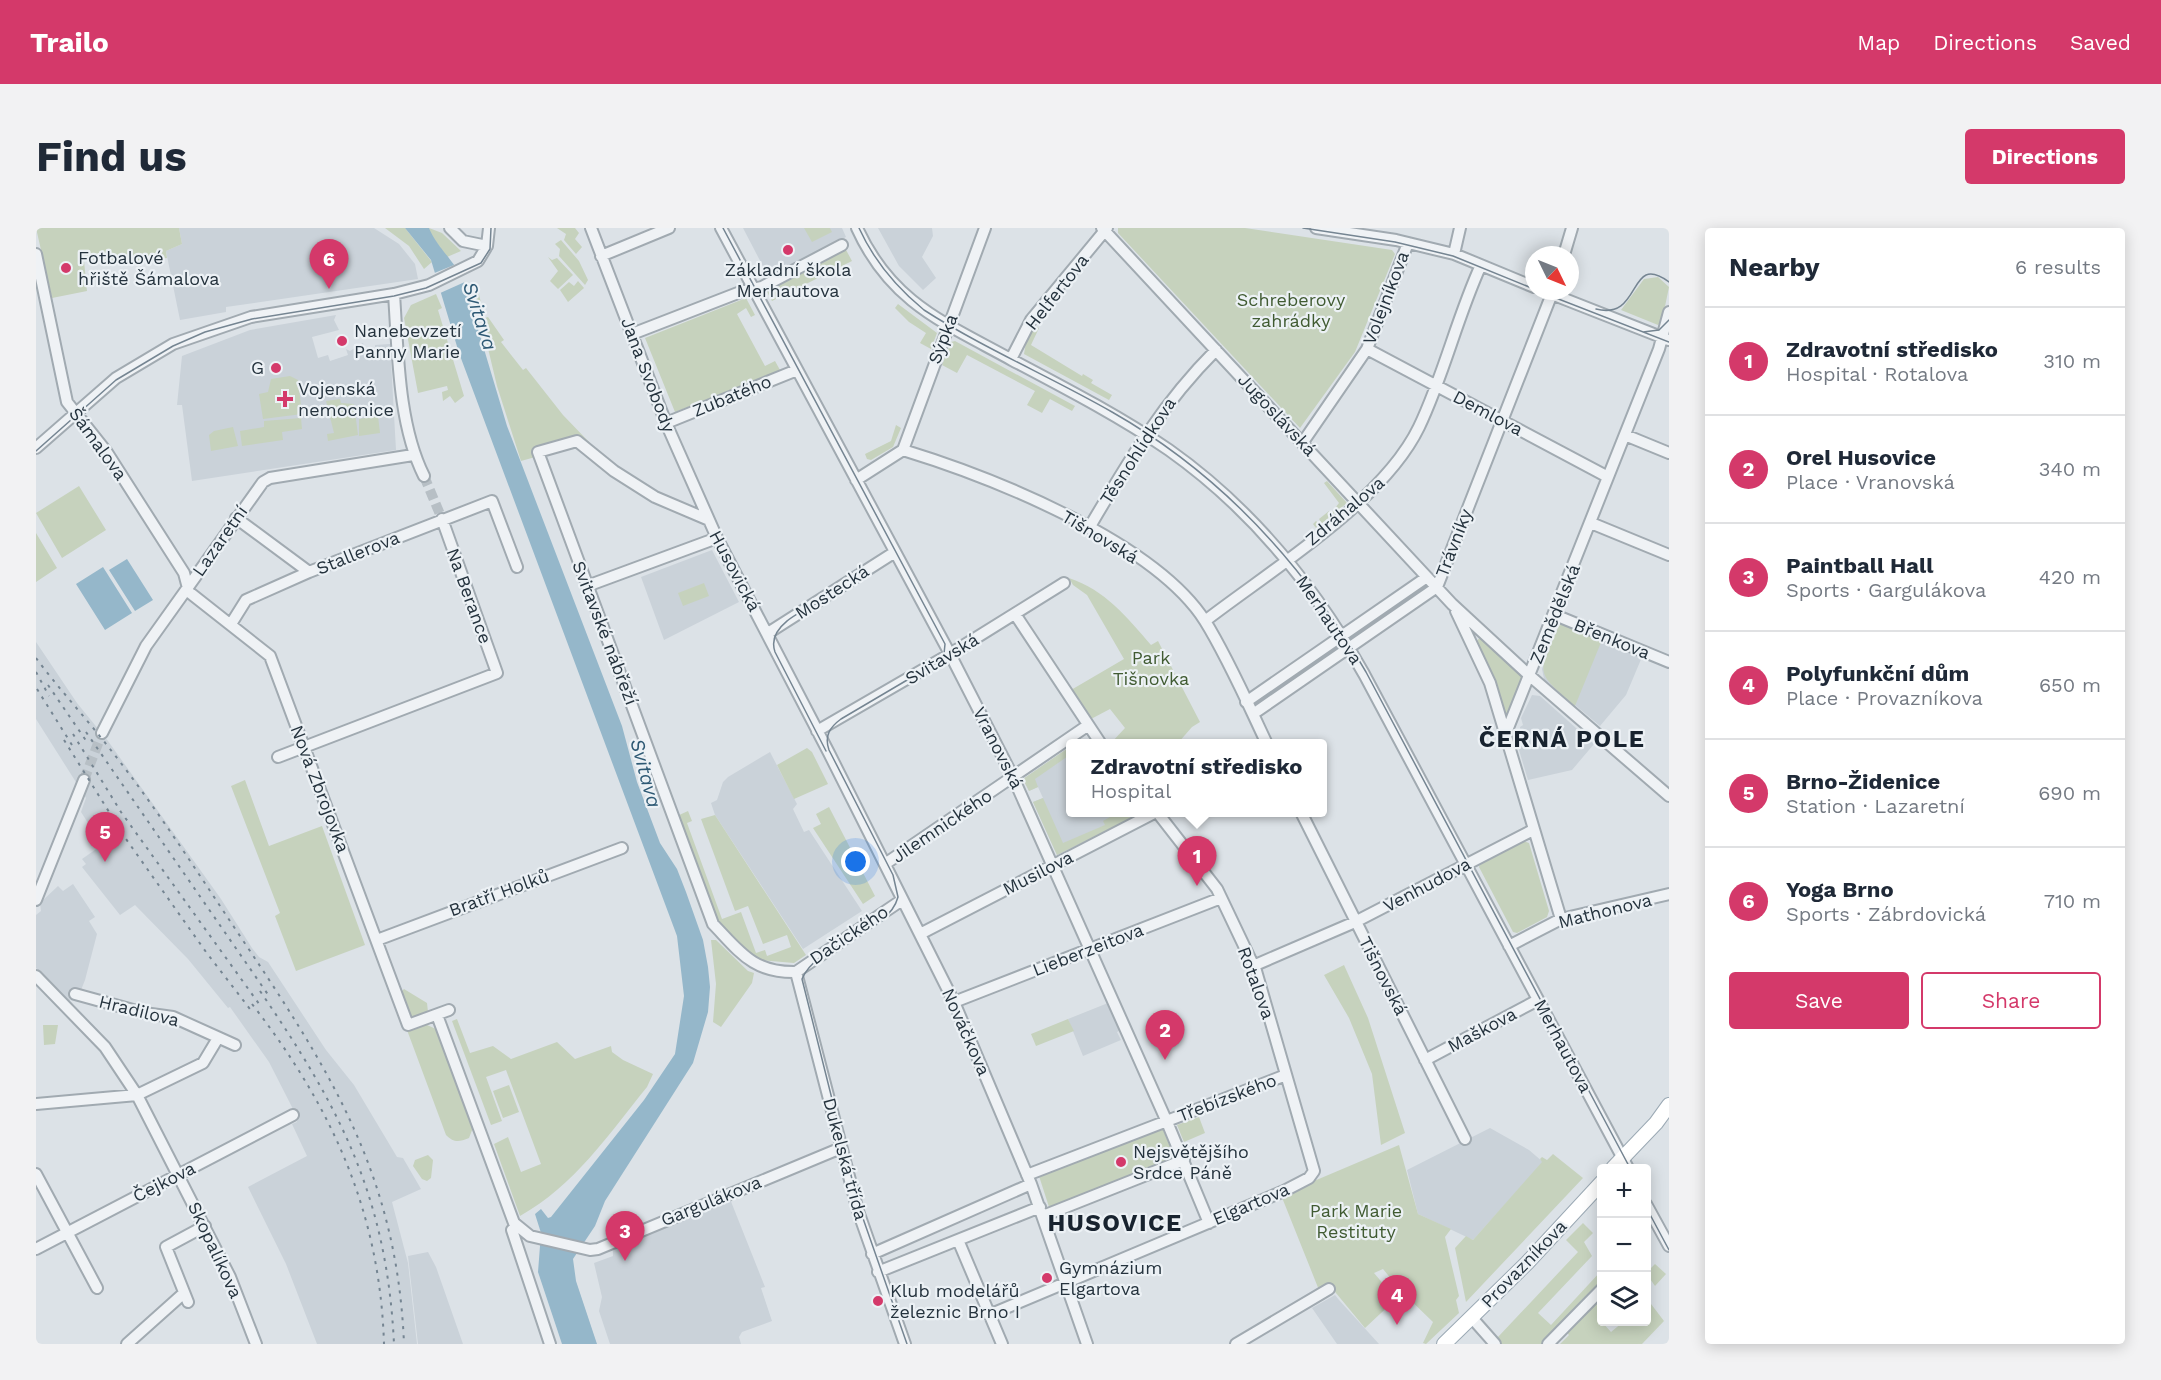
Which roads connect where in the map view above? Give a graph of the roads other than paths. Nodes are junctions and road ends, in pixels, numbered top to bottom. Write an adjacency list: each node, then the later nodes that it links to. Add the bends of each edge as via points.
1 (450, 228): 15 (street, via 463,241)
2 (489, 228): 15 (street)
3 (591, 228): 19 (street, Jana Svobody)
4 (669, 228): 19 (street)
5 (721, 228): 22 (street, Vranovská)
6 (857, 228): 27 (street, Merhautova, via 899,290)
7 (985, 228): 27 (street, Sýpka)
8 (1316, 228): 12 (street)
9 (1460, 228): 18 (street)
10 (1572, 228): 16 (street)
11 (1105, 229): 31 (street, Jugoslávská); 32 (street, Helfertova, via 1031,320)
12 (1385, 233): 13 (street)
13 (1407, 243): 18 (street); 30 (street, Volejníkova)
14 (842, 245): 22 (street, via 765,286)
15 (487, 246): 23 (street, via 478,261 465,270)
16 (1567, 246)
17 (36, 254): 35 (street, Šámalova, via 64,396)
18 (1454, 254): 20 (street)
19 (601, 256): 28 (street, Jana Svobody)
20 (1480, 265): 21 (street); 34 (street, Zdráhalova)
21 (1525, 283)
22 (754, 288): 28 (street); 33 (street, Vranovská)
23 (394, 294): 35 (street, via 286,309 205,331 139,362); 45 (street, via 406,426)
24 (1547, 300): 36 (street, Trávníky)
25 (1570, 300): 29 (street)
26 (1669, 312): 29 (street, Zemědělská)
27 (948, 326): 32 (street, Merhautova); 42 (street, Sýpka)
28 (632, 334): 37 (street, Jana Svobody)
29 (1666, 339): 39 (street, Zemědělská)
30 (1367, 349): 34 (street, Demlova); 40 (street, Volejníkova)
31 (1216, 350): 38 (street, Těsnohlídkova, via 1178,390); 40 (street, Jugoslávská)
32 (1011, 359): 38 (street, Merhautova)
33 (797, 370): 37 (street, Zubatého); 48 (street, Vranovská)
34 (1435, 384): 36 (street, Demlova); 49 (street, Zdráhalova, via 1419,427 1404,453 1387,476)
35 (75, 412): 41 (street); 63 (street, Šámalova, via 106,451)
36 (1502, 420): 47 (street, Demlova); 65 (street, Trávníky)
37 (666, 423): 52 (street, Jana Svobody)
38 (1145, 435): 54 (street, Těsnohlídkova); 58 (street, Merhautova, via 1209,482 1251,520)
39 (1625, 435): 44 (street); 47 (street, Zemědělská)
40 (1303, 442): 49 (street, Jugoslávská)
41 (36, 448)
42 (903, 450): 48 (street); 54 (street, Tišnovská, via 1005,485)
43 (538, 452): 52 (street, Husovická, via 577,441 655,497); 64 (street, Svitavské nábřeží)
44 (1669, 453)
45 (413, 454): 46 (street); 50 (street, Lazaretní, via 270,478)
46 (424, 476)
47 (1608, 477): 53 (street, Zemědělská)
48 (856, 480): 56 (street, Vranovská)
49 (1358, 503): 58 (street, Zdráhalova); 61 (street, Jugoslávská)
50 (236, 518): 60 (street, Stallerova); 63 (street, Lazaretní)
51 (442, 519): 59 (street, Stallerova, via 492,501); 60 (street, Stallerova); 87 (street, Na Berance, via 497,673)
52 (709, 520): 55 (street, Husovická)
53 (1591, 523): 57 (street); 68 (street, Zemědělská)
54 (1089, 528): 69 (street, Tišnovská, via 1168,580)
55 (717, 538): 64 (street); 71 (street, Husovická)
56 (896, 552): 71 (street, Mostecká); 74 (street, Vranovská)
57 (1669, 555)
58 (1286, 560): 69 (street, Zdráhalova); 72 (street, Merhautova)
59 (517, 567)
60 (309, 572): 70 (street, via 246,600)
61 (1427, 577): 65 (street, Jugoslávská); 72 (street, Trávníky)
62 (1064, 583): 67 (street, Svitavská)
63 (189, 585): 70 (street, Nová Zbrojovka, via 189,592); 81 (street, Lazaretní, via 138,660)
64 (587, 586): 111 (street, Svitavské nábřeží, via 713,924 750,961 779,972)
65 (1437, 587): 66 (street, Jugoslávská); 73 (street, Trávníky)
66 (1452, 604): 76 (street, Jugoslávská); 82 (street, Jugoslávská, via 1490,683)
67 (1014, 614): 74 (street, Svitavská); 79 (street)
68 (1555, 615): 75 (street, Břenkova); 76 (street, Zemědělská)
69 (1205, 621): 77 (street, Tišnovská)
70 (231, 624): 87 (street, Nová Zbrojovka, via 270,656)
71 (768, 633): 80 (street, Husovická)
72 (1342, 636): 73 (street, Merhautova); 77 (street, Trávníky)
73 (1350, 648): 78 (street, Trávníky); 98 (street, Merhautova)
74 (950, 654): 80 (street, Svitavská); 89 (street, Vranovská)
75 (1669, 662)
76 (1530, 676): 82 (street, Zemědělská); 91 (street, Jugoslávská)
77 (1246, 702): 78 (street, Tišnovská)
78 (1253, 714): 85 (street, Tišnovská)
79 (1087, 726): 83 (street, Jilemnického); 84 (street)
80 (817, 731): 97 (street, Nováčkova)
81 (102, 733)
82 (1506, 733): 95 (street)
83 (1068, 739)
84 (1097, 739)
85 (1265, 739)
86 (1066, 740): 89 (street, Jilemnického)
87 (304, 747): 88 (street); 107 (street, Nová Zbrojovka)
88 (278, 757)
89 (1013, 777): 97 (street, Jilemnického); 99 (street, Vranovská)
90 (84, 780): 102 (street)
91 (1669, 796)
92 (1148, 817): 99 (street, Musilova)
93 (1159, 817): 101 (street, Rotalova)
94 (1303, 817): 105 (street, Tišnovská)
95 (1533, 830): 98 (street, Venhudova); 104 (street)
96 (622, 848): 107 (street, Bratří Holků)
97 (885, 864): 103 (street, Nováčkova)
98 (1465, 864): 105 (street, Venhudova); 108 (street, Merhautova)
99 (1054, 865): 106 (street, Musilova); 109 (street, Vranovská)
100 (1669, 894): 104 (street, Mathonova)
101 (1221, 898): 109 (street, Lieberzeitova); 110 (street, Rotalova)
102 (36, 900)
103 (902, 900): 106 (street, Nováčkova); 111 (street, Dačického)
104 (1561, 919): 108 (street, Mathonova)
105 (1355, 922): 110 (street, Venhudova); 120 (street, Tišnovská)
106 (920, 934): 115 (street, Nováčkova)
107 (377, 940): 117 (street, Nová Zbrojovka, via 408,1025)
108 (1509, 946): 114 (street, Merhautova)
109 (1091, 949): 115 (street, Lieberzeitova); 126 (street, Vranovská)
110 (1253, 966): 121 (street, Rotalova)
111 (796, 972): 128 (street, Dukelská třída)
112 (36, 976): 122 (street, Skopalíkova, via 105,1047)
113 (75, 994): 118 (street, Hradilova, via 173,1017)
114 (1538, 1000): 120 (street, Maškova); 130 (street, Merhautova)
115 (954, 1002): 134 (street, Nováčkova)
116 (449, 1010): 117 (street)
117 (437, 1015): 142 (street)
118 (218, 1038): 119 (street, Hradilova); 122 (street, via 203,1063)
119 (236, 1045)
120 (1425, 1060): 127 (street, Tišnovská)
121 (1286, 1075): 126 (street, Třebízského); 132 (street, Rotalova, via 1312,1160)
122 (137, 1095): 123 (street); 133 (street, Skopalíkova)
123 (36, 1104)
124 (1669, 1105): 130 (main road)
125 (293, 1115): 133 (street, Čejkova)
126 (1167, 1122): 129 (street, Vranovská); 134 (street, Třebízského)
127 (1465, 1139)
128 (841, 1148): 142 (street, Gargulákova, via 590,1250 535,1237); 147 (street, Dukelská třída)
129 (1184, 1160): 138 (street); 140 (street, Vranovská)
130 (1625, 1163)
131 (36, 1174): 143 (street)
132 (1312, 1174): 140 (street, Elgartova, via 1288,1189)
133 (178, 1175): 141 (street, Skopalíkova); 143 (street, Čejkova)
134 (1029, 1179): 138 (street, Nováčkova); 147 (street, Třebízského)
135 (1597, 1187): 137 (main road, Provazníkova)
136 (1597, 1196): 137 (main road)
137 (1581, 1204): 154 (main road, Provazníkova)
138 (1041, 1212): 144 (street); 149 (street, Nováčkova)
139 (1651, 1212): 145 (street)
140 (1209, 1223): 149 (street, Elgartova)
141 (205, 1226): 155 (street, via 166,1247 186,1298); 156 (street, Skopalíkova)
142 (513, 1227): 157 (street)
143 (67, 1232): 146 (street, Čejkova); 150 (street)
144 (958, 1240): 148 (street); 153 (street)
145 (1669, 1246)
146 (36, 1249)
147 (872, 1254): 148 (street, Dukelská třída)
148 (878, 1272): 158 (street, Dukelská třída)
149 (1066, 1283): 153 (street, Elgartova); 160 (street, Nováčkova)
150 (97, 1288)
151 (1329, 1289): 161 (street)
152 (1597, 1294): 164 (street)
153 (989, 1315): 159 (street)
154 (1472, 1318): 162 (main road, Provazníkova); 163 (street)
155 (127, 1344)
156 (256, 1344)
157 (550, 1344)
158 (905, 1344)
159 (1002, 1344)
160 (1087, 1344)
161 (1236, 1344)
162 (1444, 1344)
163 (1495, 1344)
164 (1548, 1344)

